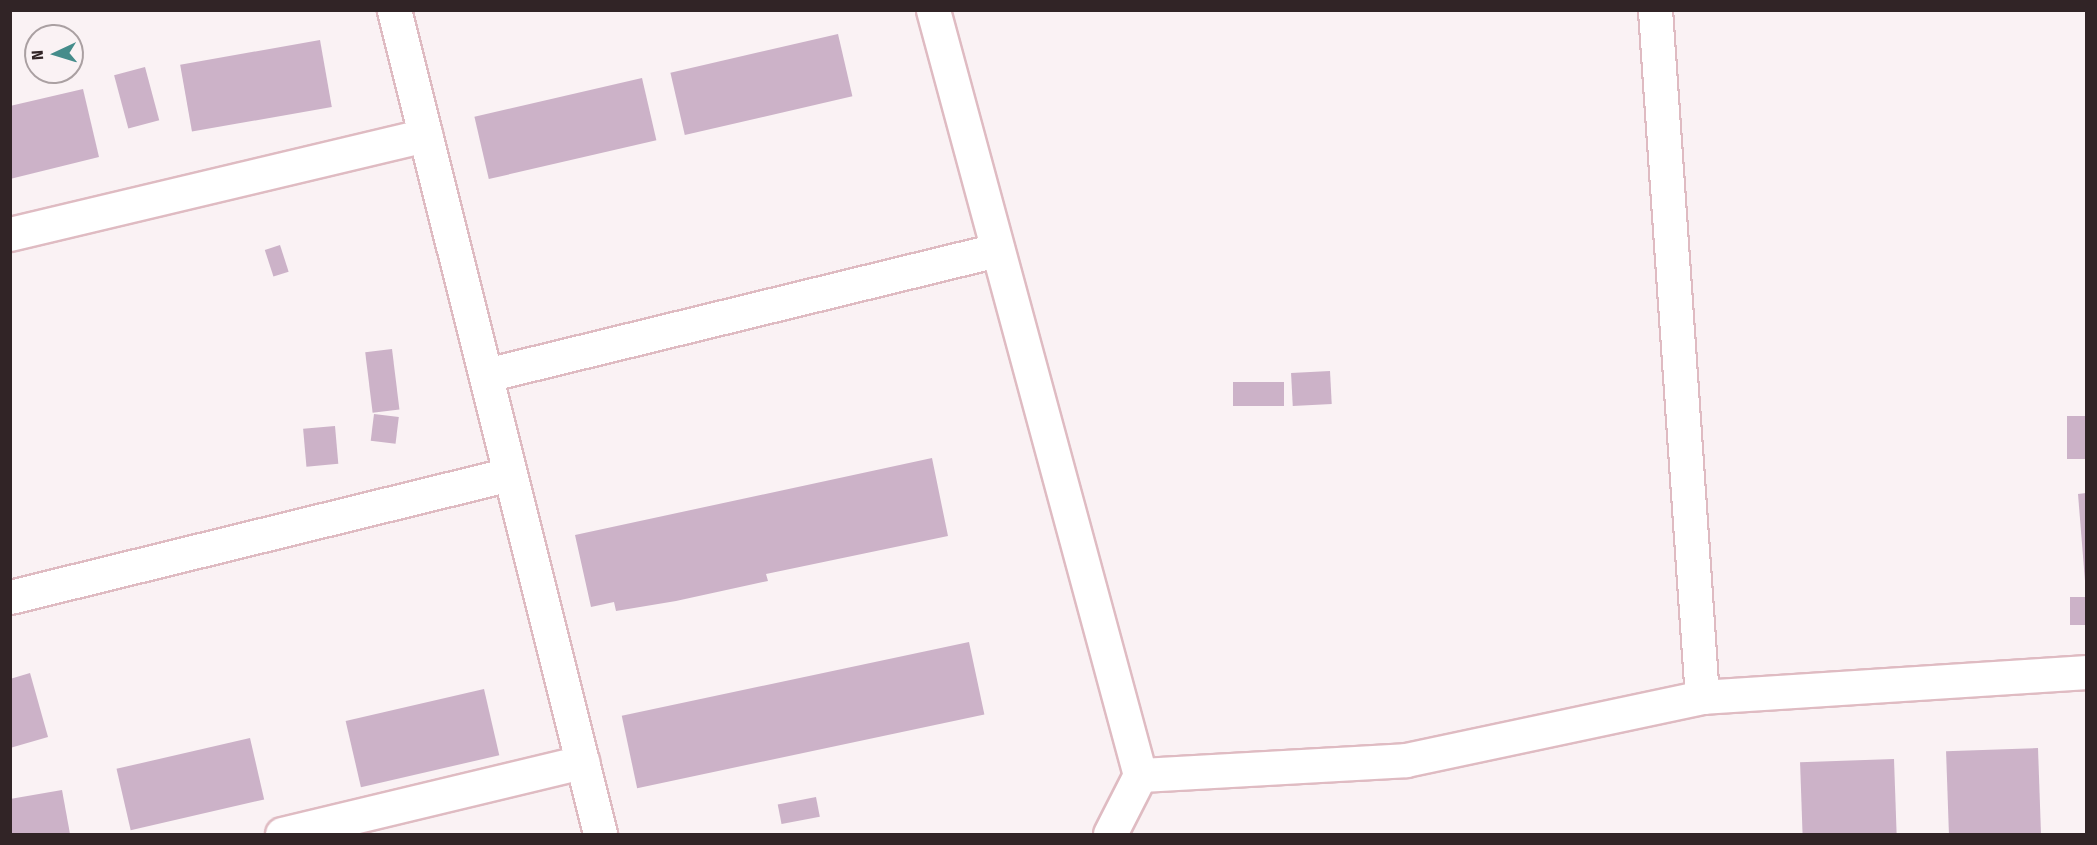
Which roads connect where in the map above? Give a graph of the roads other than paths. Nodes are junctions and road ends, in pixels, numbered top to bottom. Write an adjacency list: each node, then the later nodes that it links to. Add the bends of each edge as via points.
1 (394, 10): 4 (street)
2 (933, 10): 6 (street)
3 (1655, 10): 11 (street)
4 (426, 135): 5 (street); 7 (street)
5 (10, 234)
6 (998, 250): 7 (street); 13 (street)
7 (486, 375): 8 (street)
8 (510, 474): 9 (street); 12 (street)
9 (10, 597)
10 (2086, 672): 11 (street)
11 (1702, 697): 13 (street, via 1406,760)
12 (582, 762): 14 (street); 15 (street)
13 (1140, 775): 16 (street)
14 (282, 834)
15 (600, 834)
16 (1110, 834)

